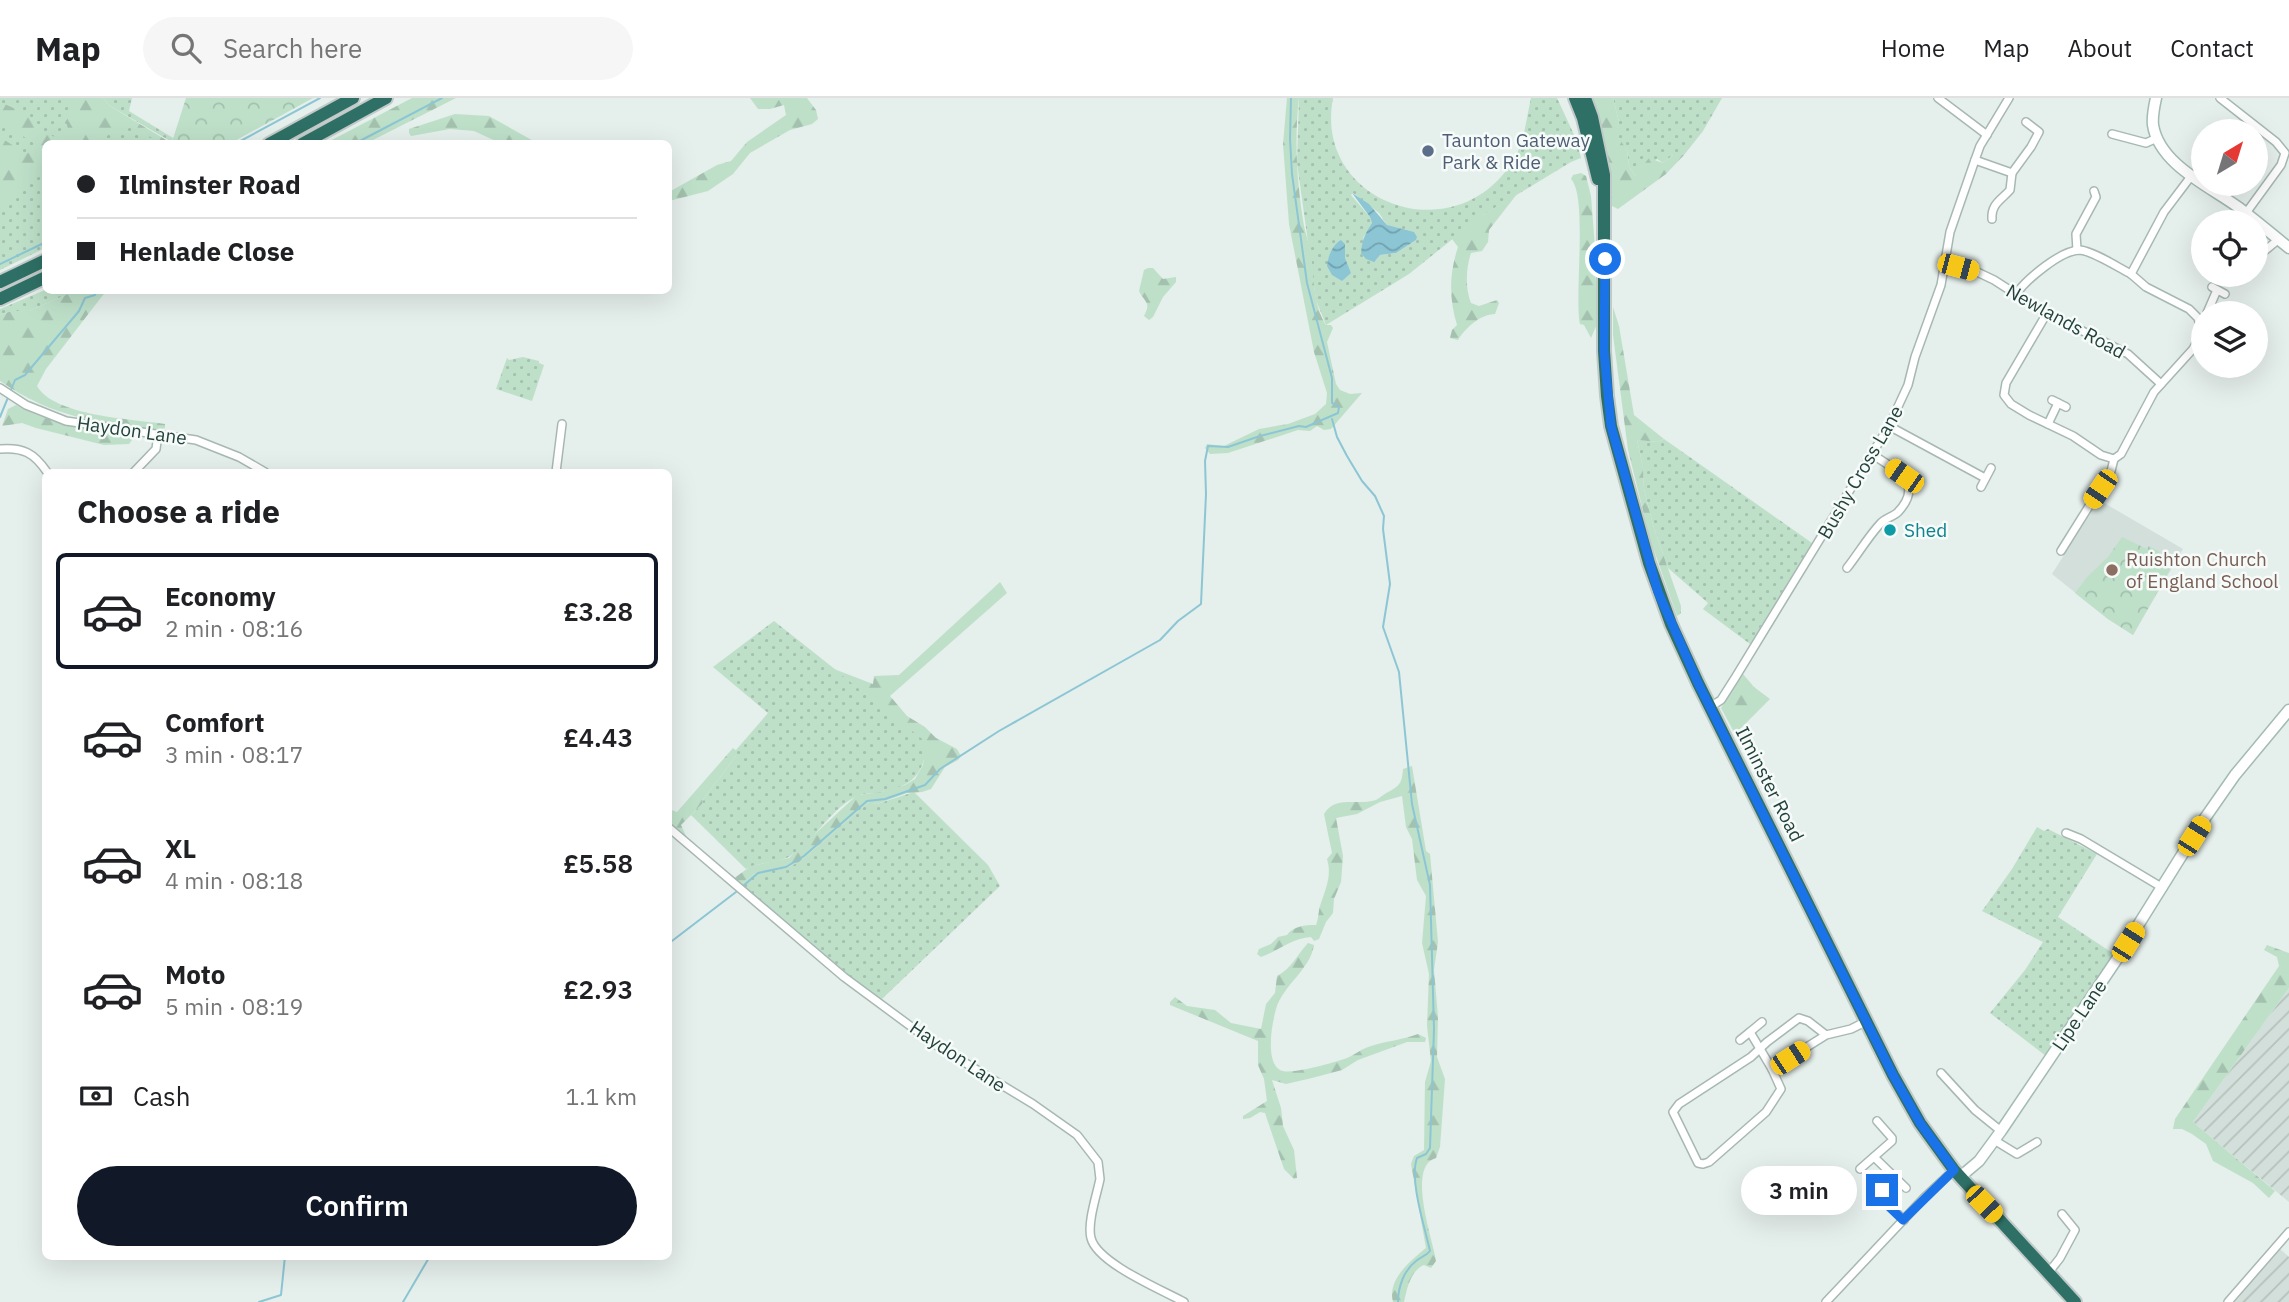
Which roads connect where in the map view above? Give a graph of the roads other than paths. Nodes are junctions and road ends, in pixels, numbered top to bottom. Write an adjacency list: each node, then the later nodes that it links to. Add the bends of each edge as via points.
1 (353, 98): 13 (highway)
2 (386, 98): 14 (highway)
3 (1575, 98): 23 (highway, Ilminster Road)
4 (1585, 98): 23 (highway, Ilminster Road, via 1603,163)
5 (1938, 98): 10 (street)
6 (2009, 98): 10 (street, Bushy Cross Lane)
7 (2156, 98): 12 (street)
8 (2220, 98): 22 (street, via 2285,153)
9 (2026, 122): 16 (street, via 2043,131)
10 (1987, 135): 15 (street, Bushy Cross Lane)
11 (2112, 135): 12 (street, via 2146,144)
12 (2157, 138): 17 (street, via 2170,157)
13 (276, 140)
14 (309, 140)
15 (1975, 160): 16 (street); 31 (street, Bushy Cross Lane, via 1950,232)
16 (2012, 173): 24 (street, via 2010,190)
17 (2191, 174)
18 (2191, 176): 32 (street, via 2164,212)
19 (2097, 195): 29 (street, via 2076,234)
20 (2222, 196): 21 (street)
21 (2242, 210)
22 (2248, 210)
23 (1605, 213): 61 (highway, Ilminster Road, via 1604,351 1611,426 1658,592)
24 (1989, 213)
25 (2268, 230): 26 (street)
26 (2279, 239): 27 (street); 28 (street)
27 (2268, 248)
28 (2289, 248)
29 (2077, 250): 32 (street); 36 (street, via 2050,263)
30 (42, 262): 34 (highway)
31 (1945, 264): 36 (street, Newlands Road, via 1975,271); 47 (street, Bushy Cross Lane, via 1908,385)
32 (2131, 274): 39 (street)
33 (42, 279): 37 (highway)
34 (0, 282)
35 (2218, 290): 38 (street)
36 (2016, 293): 40 (street, Newlands Road)
37 (0, 299)
38 (2212, 301)
39 (2191, 310)
40 (2047, 313): 42 (street, Newlands Road, via 2128,354); 46 (street, via 2003,391 2011,404)
41 (2191, 349): 42 (street)
42 (2161, 384): 51 (street)
43 (2, 389): 48 (street, Haydon Lane, via 26,405 66,421)
44 (2058, 404): 46 (street)
45 (562, 424): 56 (street)
46 (2048, 424): 51 (street)
47 (1889, 426): 50 (street, Bushy Cross Lane); 57 (street)
48 (158, 434): 54 (street, via 156,449); 55 (street, Haydon Lane, via 196,440)
49 (0, 449): 53 (street, via 29,451)
50 (1873, 455): 60 (street, via 1904,476 1910,489 1896,515 1882,521); 61 (street, Bushy Cross Lane, via 1721,700)
51 (2114, 459): 59 (street, via 2111,471)
52 (1991, 468): 57 (street)
53 (44, 469)
54 (137, 469)
55 (260, 469)
56 (556, 469)
57 (1986, 478): 58 (street)
58 (1981, 487)
59 (2062, 545)
60 (1847, 568)
61 (1710, 707): 66 (highway, Ilminster Road)
62 (2289, 710): 65 (street, Lipe Lane, via 2235,775)
63 (672, 830): 89 (street, Haydon Lane, via 853,984 936,1045 1077,1135 1093,1153 1099,1171 1090,1231 1093,1245 1104,1257)
64 (2066, 833): 65 (street)
65 (2163, 888): 75 (street, Lipe Lane)
66 (1867, 1021): 69 (street); 82 (highway, Ilminster Road, via 1904,1095)
67 (1762, 1022): 68 (street)
68 (1750, 1032): 70 (street); 71 (street)
69 (1826, 1035): 71 (street, via 1799,1018); 72 (street)
70 (1740, 1040)
71 (1761, 1047): 72 (street); 72 (street, via 1675,1108 1698,1163 1709,1163 1766,1112 1781,1089)
72 (1772, 1069)
73 (1941, 1072): 75 (street)
74 (1877, 1121): 79 (street, via 1892,1141)
75 (2001, 1131): 76 (street, Lipe Lane)
76 (1994, 1140): 78 (street); 82 (street, Lipe Lane, via 1979,1161)
77 (2037, 1142): 78 (street)
78 (2017, 1154): 80 (street)
79 (1874, 1157): 81 (street); 83 (street)
80 (2014, 1164)
81 (1860, 1170)
82 (1957, 1174): 86 (street); 88 (highway, Ilminster Road)
83 (1895, 1176): 84 (street); 86 (street, via 1879,1196)
84 (1906, 1188)
85 (2062, 1214): 88 (street, via 2075,1230)
86 (1903, 1220): 90 (street)
87 (2289, 1232): 92 (street)
88 (2049, 1272): 91 (highway, Ilminster Road)
89 (1184, 1302)
90 (1826, 1302)
91 (2075, 1302)
92 (2228, 1302)

